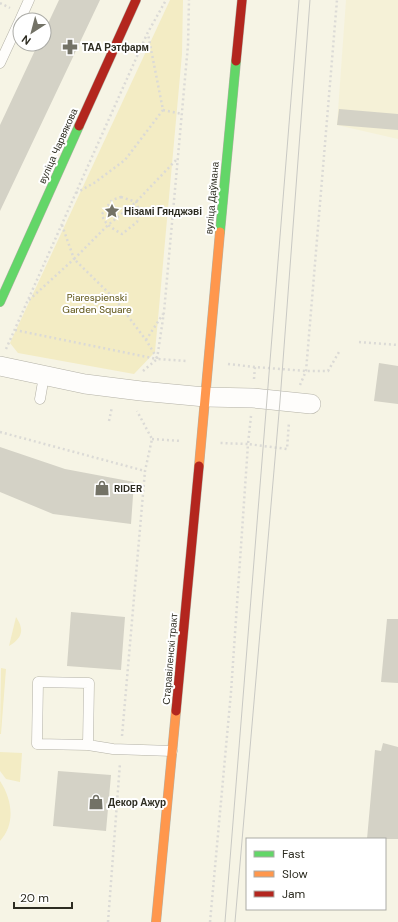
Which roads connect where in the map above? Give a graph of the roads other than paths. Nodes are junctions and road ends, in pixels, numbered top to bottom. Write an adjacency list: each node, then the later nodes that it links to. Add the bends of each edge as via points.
1 (30, 0): 4 (lane)
2 (136, 0): 7 (main road, вуліца Чарвякова)
3 (242, 0): 10 (main road, вуліца Даўмана)
4 (24, 12)
5 (12, 38): 6 (lane)
6 (0, 64)
7 (0, 302)
8 (3, 358): 9 (street)
9 (44, 376): 10 (street, via 85,384); 11 (lane)
10 (205, 398): 12 (street, via 253,398); 14 (main road, Старавіленскі тракт)
11 (40, 399)
12 (311, 404)
13 (88, 745): 13 (lane, via 37,744 38,682 89,682); 14 (lane, via 121,750)
14 (172, 751): 15 (main road, Старавіленскі тракт)
15 (156, 922)

